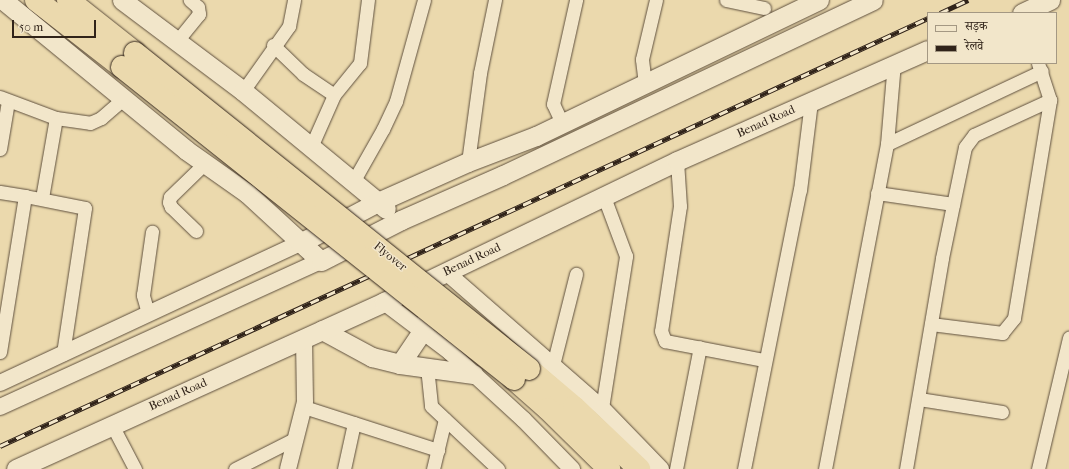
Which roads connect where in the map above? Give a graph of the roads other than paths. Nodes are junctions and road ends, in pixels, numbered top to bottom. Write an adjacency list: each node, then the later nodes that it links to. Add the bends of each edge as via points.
1 (3, 0): 29 (main road)
2 (36, 0): 22 (highway)
3 (68, 0): 22 (highway)
4 (122, 0): 19 (main road)
5 (190, 0): 19 (street, via 198,7 199,14)
6 (294, 0): 20 (street, via 289,26)
7 (368, 0): 27 (street, via 360,63)
8 (424, 0): 40 (street, via 396,101)
9 (495, 0): 38 (street, via 478,88)
10 (576, 0): 33 (street, via 553,104)
11 (656, 0): 25 (street, via 642,59)
12 (726, 0): 16 (street)
13 (818, 0): 18 (main road)
14 (873, 0): 48 (main road, via 503,175)
15 (1050, 0): 17 (main road)
16 (765, 4): 18 (street)
17 (1024, 12)
18 (763, 27): 25 (main road)
19 (177, 41): 26 (main road)
20 (273, 45): 26 (street); 27 (street, via 303,74)
21 (927, 50): 23 (main road, Benad Road)
22 (128, 60): 89 (highway, Flyover, bridge, via 514,380 548,409); 90 (highway, Flyover, bridge, via 535,374)
23 (894, 63): 31 (main road, Benad Road); 34 (street)
24 (1040, 67): 30 (street); 34 (street)
25 (645, 84): 33 (main road)
26 (243, 91): 35 (main road)
27 (334, 95): 35 (street)
28 (4, 99): 32 (street); 36 (street)
29 (122, 99): 32 (street, via 107,114 90,123); 39 (main road)
30 (1050, 100): 47 (street, via 974,135 965,147); 57 (street, via 1014,318 1002,333)
31 (811, 102): 37 (main road, Benad Road); 65 (street, via 800,190)
32 (56, 118): 45 (street)
33 (562, 123): 38 (main road, via 536,136)
34 (887, 144): 42 (street)
35 (311, 147): 40 (main road)
36 (0, 148)
37 (677, 161): 44 (main road, Benad Road); 62 (street, via 680,206 662,331 665,341)
38 (468, 162): 46 (main road)
39 (205, 163): 49 (street, via 169,202); 51 (main road, via 247,193)
40 (353, 182): 46 (main road)
41 (0, 192): 43 (street)
42 (877, 193): 47 (street); 94 (street)
43 (25, 196): 45 (street); 63 (street)
44 (604, 197): 53 (main road, Benad Road); 74 (street, via 626,256)
45 (42, 198): 64 (street, via 85,208)
46 (378, 202): 48 (main road); 51 (main road)
47 (953, 204): 57 (street)
48 (401, 220): 52 (main road)
49 (196, 231)
50 (152, 232): 56 (street, via 143,295)
51 (302, 242): 52 (main road); 56 (street)
52 (321, 261): 72 (street)
53 (446, 272): 55 (main road, Benad Road); 59 (main road); 67 (street)
54 (576, 274): 67 (street)
55 (384, 302): 58 (main road, Benad Road); 59 (street)
56 (148, 313): 64 (street)
57 (931, 324): 71 (street)
58 (322, 330): 60 (main road, Benad Road); 66 (main road, via 372,356)
59 (422, 331): 66 (main road); 69 (street)
60 (304, 338): 73 (street); 78 (main road, Benad Road)
61 (1069, 338): 96 (street)
62 (700, 347): 65 (street); 92 (street)
63 (0, 352)
64 (63, 354): 70 (street)
65 (764, 360): 93 (street)
66 (400, 364): 68 (main road)
67 (552, 365): 74 (street)
68 (427, 367): 69 (main road); 76 (street, via 431,406)
69 (473, 374): 88 (street, via 524,420)
70 (0, 383)
71 (920, 399): 75 (street); 95 (street)
72 (0, 407)
73 (304, 407): 77 (street); 79 (street)
74 (602, 408): 91 (street)
75 (1002, 412)
76 (445, 419): 80 (street); 87 (street)
77 (354, 423): 80 (street); 85 (street)
78 (112, 425): 81 (main road, Benad Road); 82 (street)
79 (296, 438): 83 (street); 84 (street)
80 (438, 450): 86 (street)
81 (16, 469)
82 (135, 469)
83 (235, 469)
84 (288, 469)
85 (344, 469)
86 (433, 469)
87 (498, 469)
88 (572, 469)
89 (609, 469)
90 (639, 469)
91 (661, 469)
92 (676, 469)
93 (744, 469)
94 (825, 469)
95 (906, 469)
96 (1038, 469)

